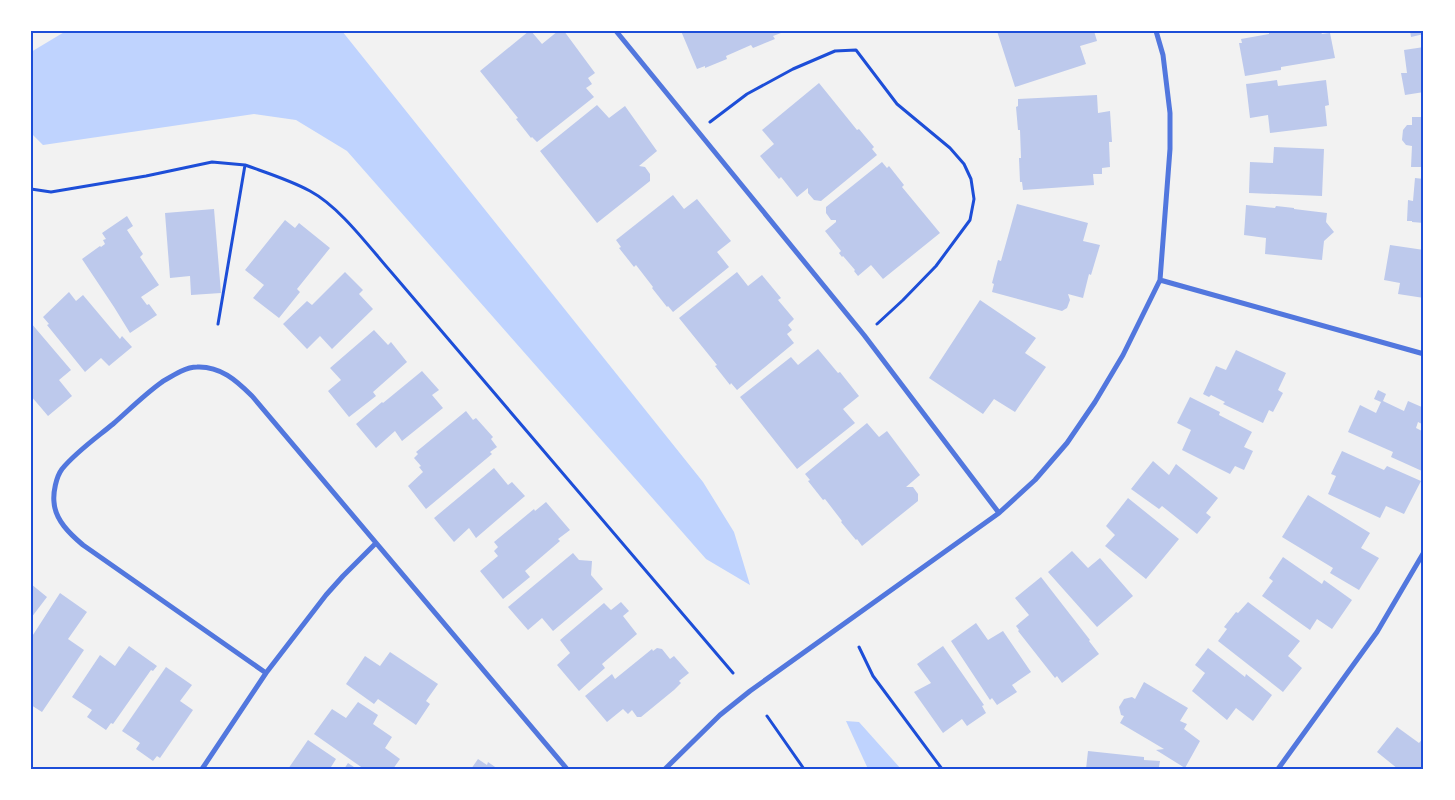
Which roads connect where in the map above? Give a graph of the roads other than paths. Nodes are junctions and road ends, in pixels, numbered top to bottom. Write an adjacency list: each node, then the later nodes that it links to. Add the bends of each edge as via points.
1 (616, 31): 5 (street, via 864,335)
2 (1156, 31): 3 (street, via 1163,55 1170,114)
3 (1160, 280): 4 (street); 5 (street, via 1123,355 1067,443 1035,480)
4 (1424, 354)
5 (999, 513): 11 (street, via 750,691 720,715)
6 (375, 544): 8 (street, via 326,594); 8 (street, via 252,396 226,374 211,367 194,366 161,382 61,471 54,502 58,518 68,532); 10 (street)
7 (1424, 552): 12 (street, via 1377,632)
8 (266, 673): 9 (street)
9 (202, 769)
10 (567, 769)
11 (665, 769)
12 (1278, 769)

